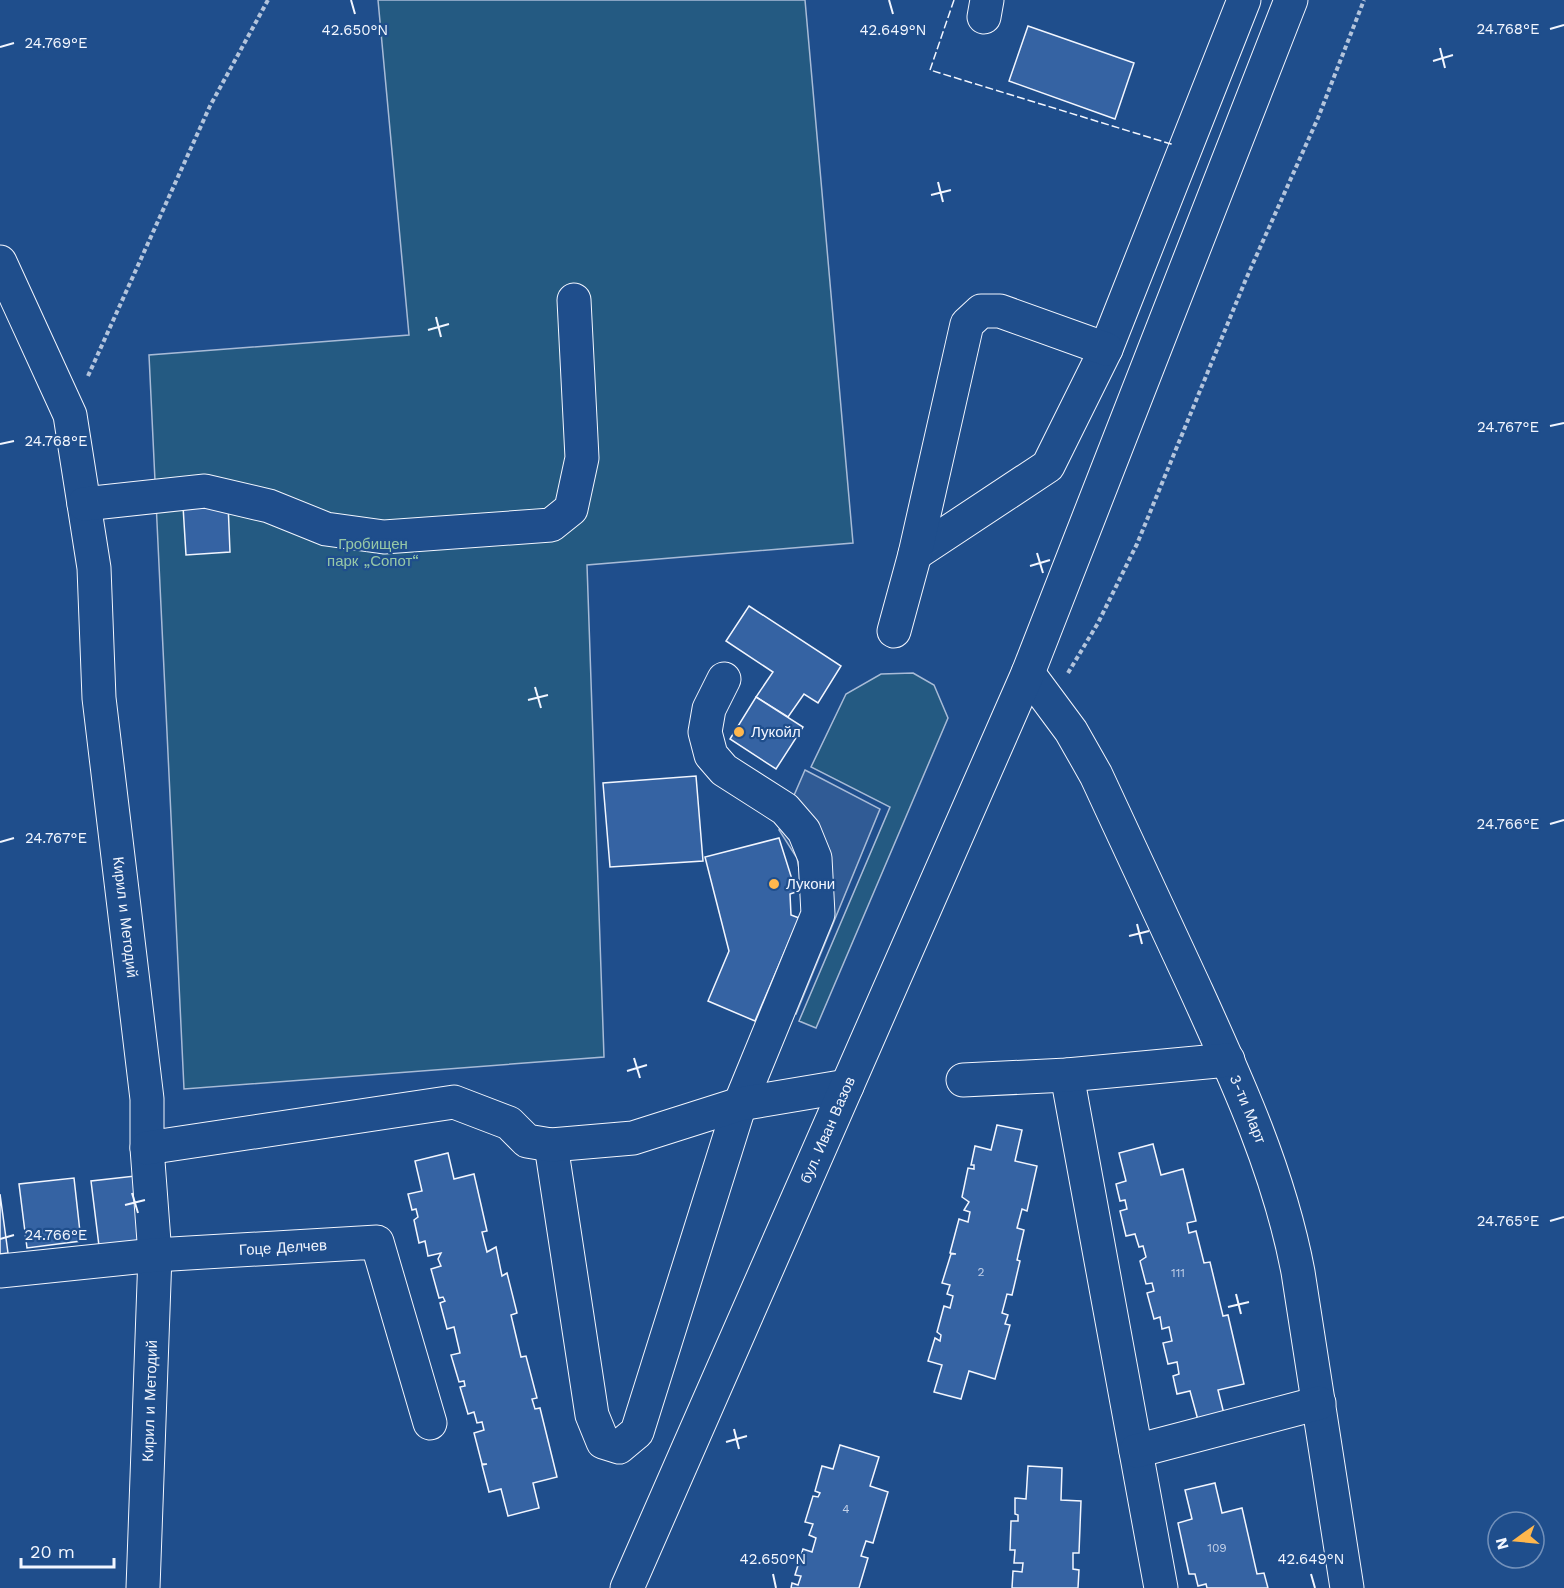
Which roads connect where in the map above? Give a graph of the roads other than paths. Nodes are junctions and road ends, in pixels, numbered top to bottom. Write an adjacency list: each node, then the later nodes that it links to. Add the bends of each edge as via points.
1 (1244, 0): 5 (street)
2 (1291, 0): 9 (street, бул. Иван Вазов)
3 (0, 262): 6 (street, Кирил и Методий, via 70,415)
4 (574, 300): 6 (street, via 582,458 571,509 551,525 384,537 326,529 268,506 206,491)
5 (1106, 350): 7 (street, via 1048,466); 7 (street, via 1000,311 981,310 967,324)
6 (84, 504): 17 (street, Кирил и Методий, via 94,568 99,698 147,1099)
7 (915, 554): 8 (street)
8 (894, 631)
9 (1028, 674): 11 (street, 3-ти Март, via 1071,731 1096,775); 14 (street, бул. Иван Вазов)
10 (724, 679): 15 (street, via 709,709 705,732 711,755 724,770 785,809 804,831 815,858 818,914)
11 (1228, 1060): 12 (street); 20 (street, 3-ти Март, via 1289,1224)
12 (1067, 1075): 13 (street); 22 (street)
13 (963, 1080)
14 (847, 1086): 15 (street); 24 (street, бул. Иван Вазов)
15 (740, 1104): 16 (street, via 633,1138); 16 (street, via 637,1432 619,1447 603,1442 592,1415)
16 (551, 1145): 17 (street, via 528,1141 509,1123 454,1102)
17 (147, 1148): 18 (street, Кирил и Методий)
18 (155, 1255): 19 (street, Гоце Делчев); 21 (street, Гоце Делчев, via 377,1242); 23 (street, Кирил и Методий)
19 (0, 1271)
20 (1319, 1403): 22 (street); 26 (street, 3-ти Март)
21 (430, 1422)
22 (1136, 1451): 25 (street)
23 (143, 1588)
24 (627, 1588)
25 (1161, 1588)
26 (1347, 1588)

